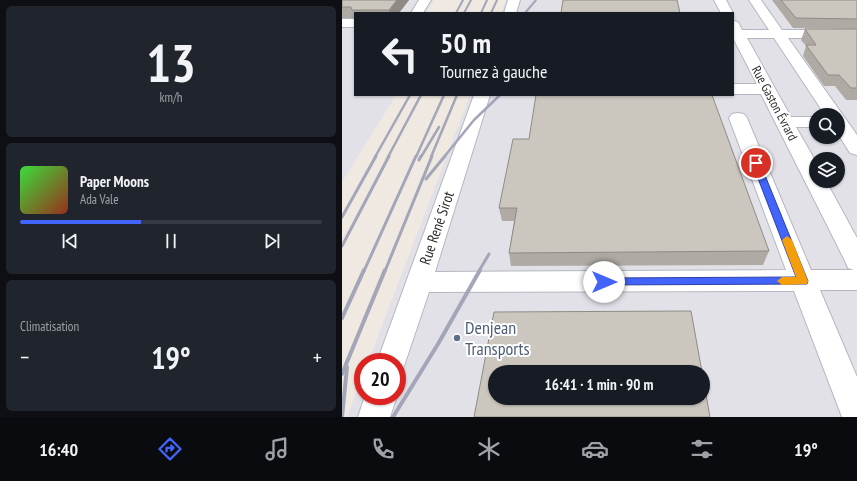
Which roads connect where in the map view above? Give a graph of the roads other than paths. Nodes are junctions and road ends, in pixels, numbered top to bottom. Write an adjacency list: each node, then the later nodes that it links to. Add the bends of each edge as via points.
1 (425, 0): 5 (street)
2 (514, 0): 6 (street)
3 (720, 0): 7 (street)
4 (755, 0): 11 (street)
5 (418, 12)
6 (510, 12)
7 (726, 12)
8 (342, 23): 9 (street)
9 (354, 23)
10 (735, 29): 11 (street); 14 (street, Rue Gaston Évrard)
11 (777, 34): 12 (street); 16 (street)
12 (857, 34)
13 (734, 89): 14 (street)
14 (768, 89): 18 (street, Rue Gaston Évrard)
15 (482, 96): 27 (street, Rue René Sirot)
16 (831, 108)
17 (738, 118): 26 (street)
18 (786, 122): 19 (street); 22 (street, Rue Gaston Évrard)
19 (809, 122)
20 (845, 128): 21 (street)
21 (857, 149)
22 (809, 167)
23 (820, 188): 24 (street, Rue Gaston Évrard)
24 (857, 261)
25 (857, 280): 26 (street)
26 (803, 281): 27 (street); 30 (street)
27 (419, 282): 28 (street, Rue René Sirot)
28 (395, 353)
29 (378, 405): 31 (street)
30 (857, 415)
31 (374, 417)

